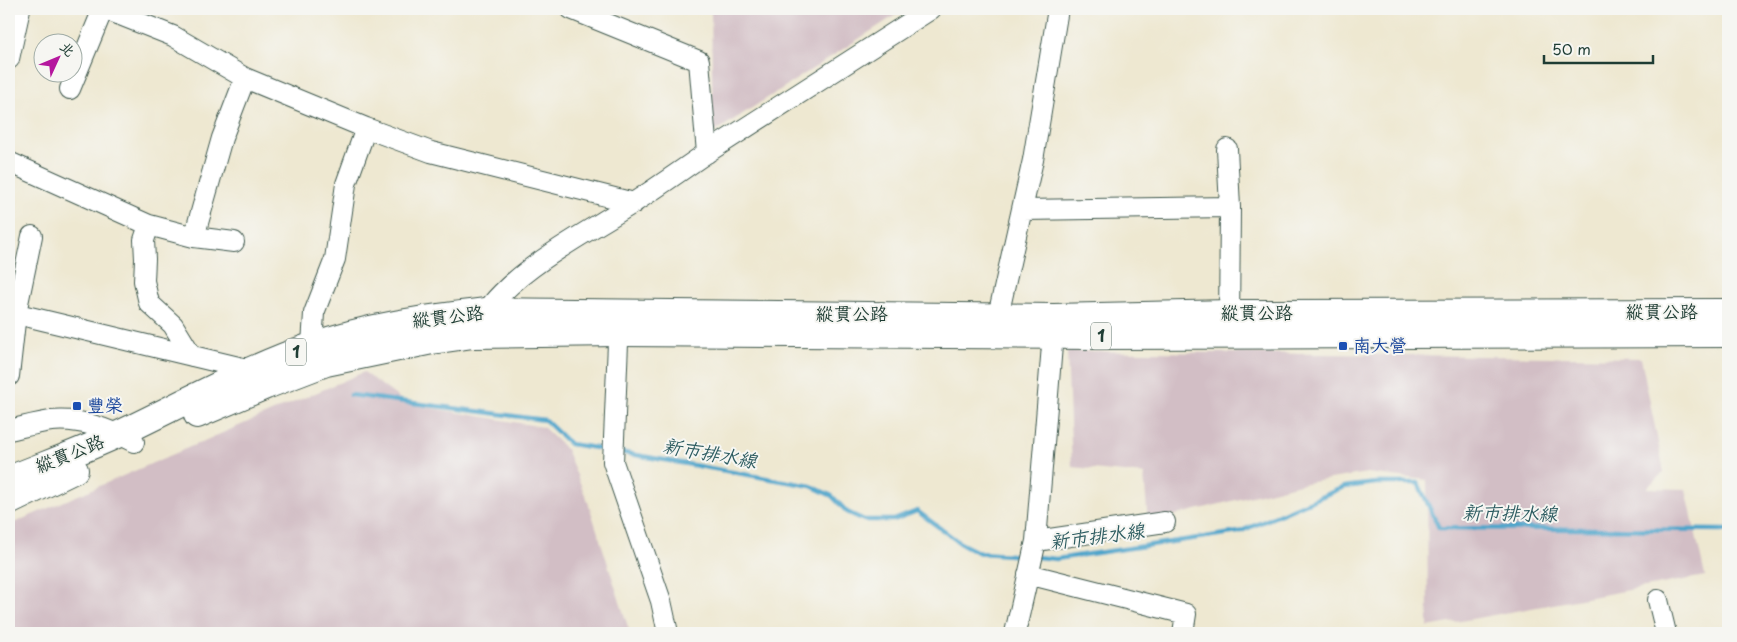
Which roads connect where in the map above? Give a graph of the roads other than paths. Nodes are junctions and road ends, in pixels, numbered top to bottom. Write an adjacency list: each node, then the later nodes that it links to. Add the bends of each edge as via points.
1 (20, 9): 6 (street)
2 (104, 9): 7 (street, via 173,36); 8 (street)
3 (571, 9): 11 (street, via 699,61)
4 (931, 9): 11 (street)
5 (1058, 9): 15 (street)
6 (9, 59)
7 (245, 78): 9 (street); 18 (street, via 222,138)
8 (70, 89)
9 (366, 128): 13 (street, via 431,152); 29 (street, via 346,184 335,259 314,313)
10 (1227, 149): 14 (street)
11 (708, 153): 13 (street)
12 (9, 162): 16 (street)
13 (634, 203): 21 (street, via 541,262)
14 (1230, 207): 15 (street); 25 (street)
15 (1022, 210): 23 (street)
16 (150, 225): 18 (street); 30 (street, via 144,240 144,281 149,303 173,325)
17 (32, 236): 20 (street)
18 (194, 237): 19 (street)
19 (234, 242)
20 (12, 312): 30 (street); 32 (street)
21 (486, 312): 24 (main road, 縱貫公路 / 1); 28 (street); 29 (main road, 縱貫公路 / 1, via 376,328)
22 (1728, 312): 25 (main road, 縱貫公路 / 1)
23 (998, 316): 24 (main road, 縱貫公路 / 1); 26 (main road, 縱貫公路 / 1)
24 (619, 323): 26 (main road, 縱貫公路 / 1); 28 (main road, 縱貫公路 / 1); 41 (street, via 613,462 661,601)
25 (1229, 324): 26 (main road, 縱貫公路 / 1); 27 (main road, 縱貫公路 / 1)
26 (1054, 326): 38 (street)
27 (1728, 334)
28 (473, 335): 34 (main road, 縱貫公路 / 1, via 326,363)
29 (312, 346): 31 (main road, 縱貫公路 / 1)
30 (192, 356): 31 (street)
31 (251, 370): 34 (main road, 縱貫公路 / 1)
32 (9, 376)
33 (9, 430): 34 (street, via 63,421 89,423)
34 (126, 438): 35 (main road, 縱貫公路 / 1); 36 (main road, 縱貫公路 / 1)
35 (9, 480)
36 (9, 502)
37 (1165, 522): 38 (street)
38 (1036, 541): 39 (street)
39 (1028, 574): 42 (street); 43 (street, via 1186,614)
40 (1658, 600): 44 (street)
41 (668, 633)
42 (1014, 633)
43 (1183, 633)
44 (1666, 633)

